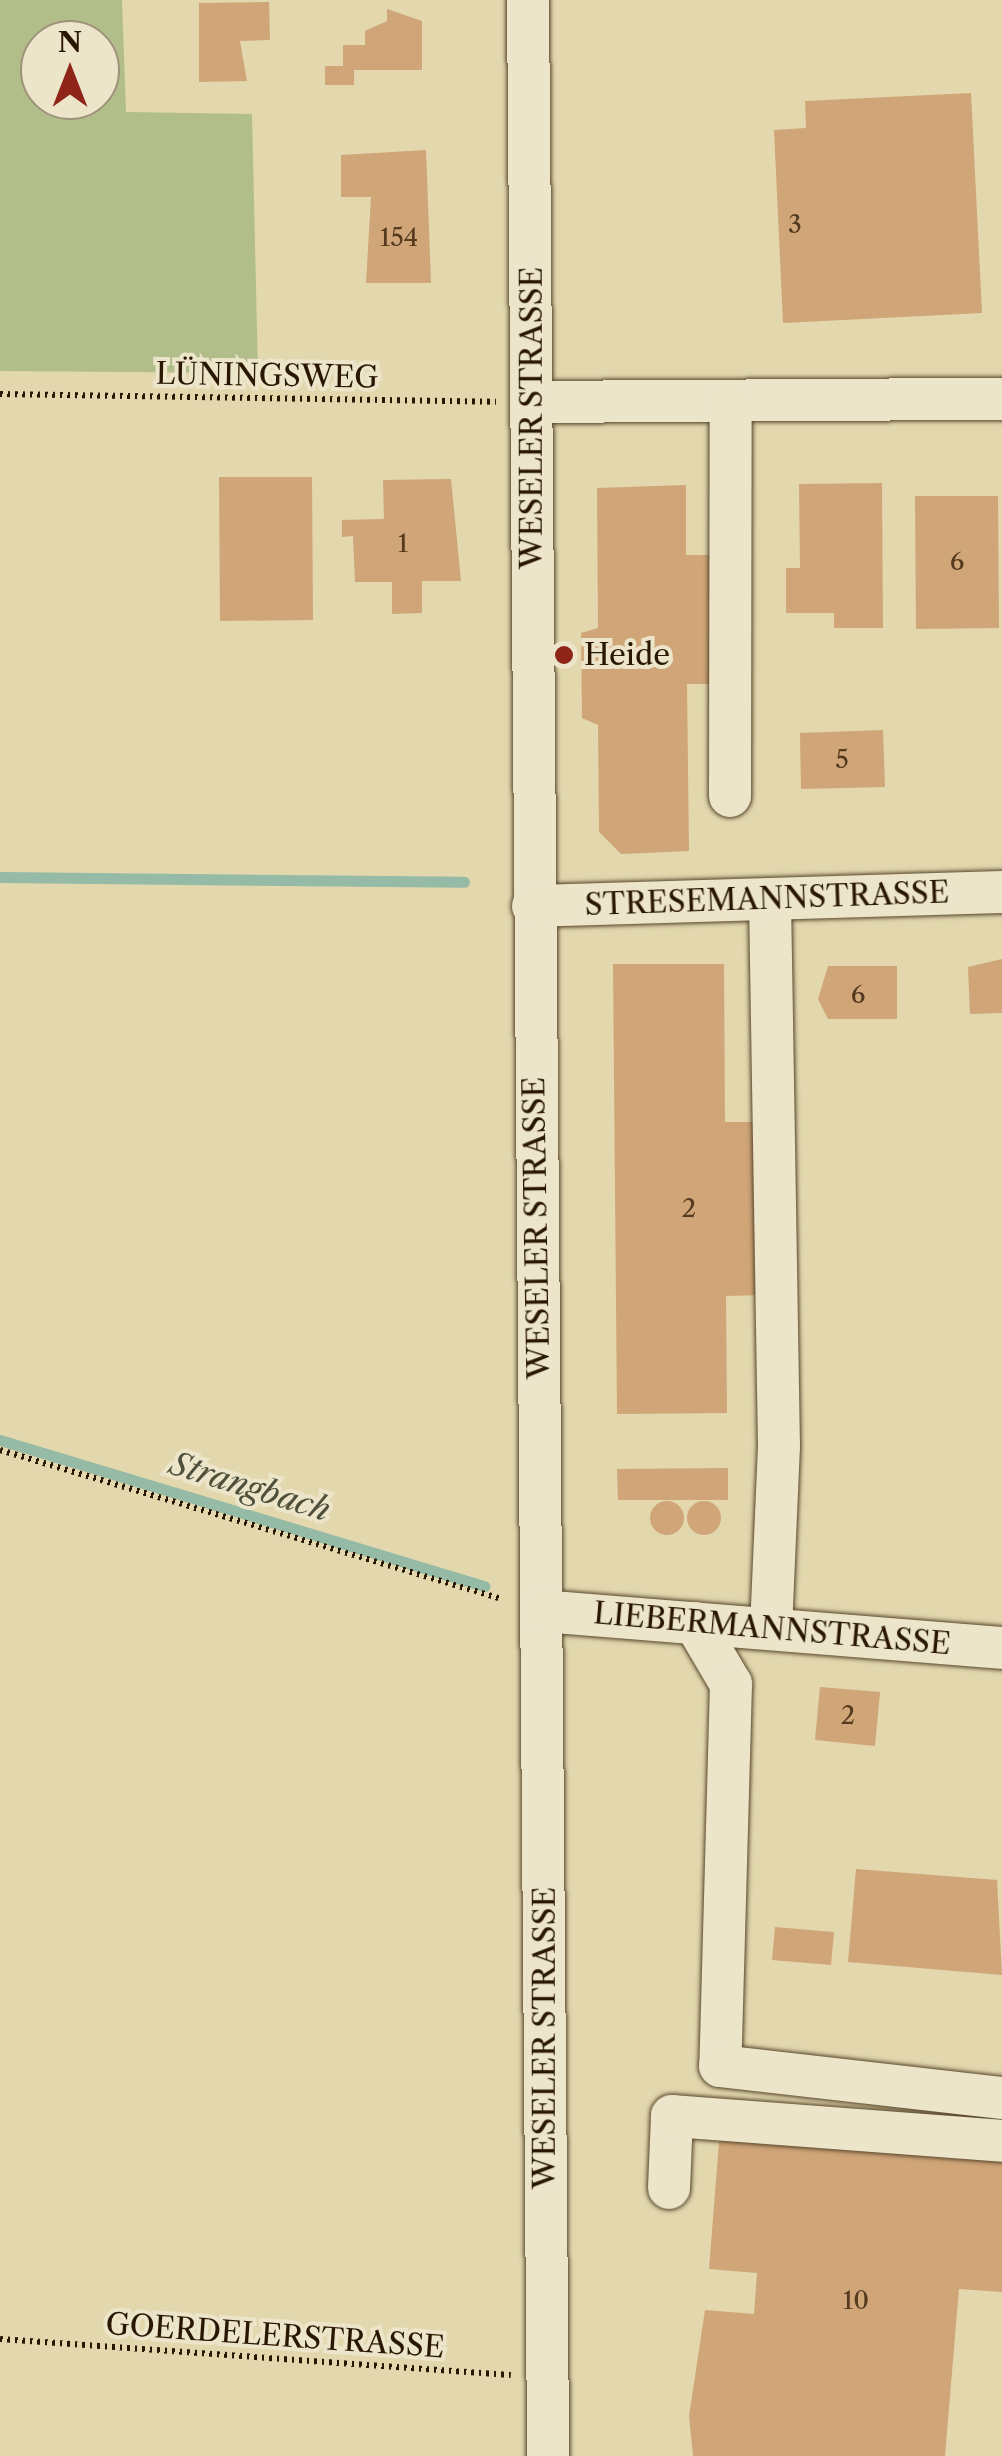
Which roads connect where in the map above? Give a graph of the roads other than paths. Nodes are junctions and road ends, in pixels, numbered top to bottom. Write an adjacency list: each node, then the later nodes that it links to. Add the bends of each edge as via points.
1 (528, 0): 4 (street, WESELER STRASSE)
2 (1002, 399): 3 (street)
3 (731, 401): 4 (street); 5 (street)
4 (532, 402): 8 (street, WESELER STRASSE)
5 (730, 796)
6 (1002, 892): 7 (street, STRESEMANNSTRASSE)
7 (770, 899): 8 (street, STRESEMANNSTRASSE); 11 (street, via 779,1446)
8 (533, 906): 9 (street, WESELER STRASSE)
9 (542, 1611): 10 (street, LIEBERMANNSTRASSE); 16 (street, WESELER STRASSE)
10 (695, 1623): 11 (street, LIEBERMANNSTRASSE); 13 (street, via 731,1684 720,2066)
11 (771, 1629): 12 (street, LIEBERMANNSTRASSE)
12 (1002, 1648)
13 (1002, 2098)
14 (1002, 2142): 15 (street, via 672,2116)
15 (668, 2188)
16 (548, 2456)

